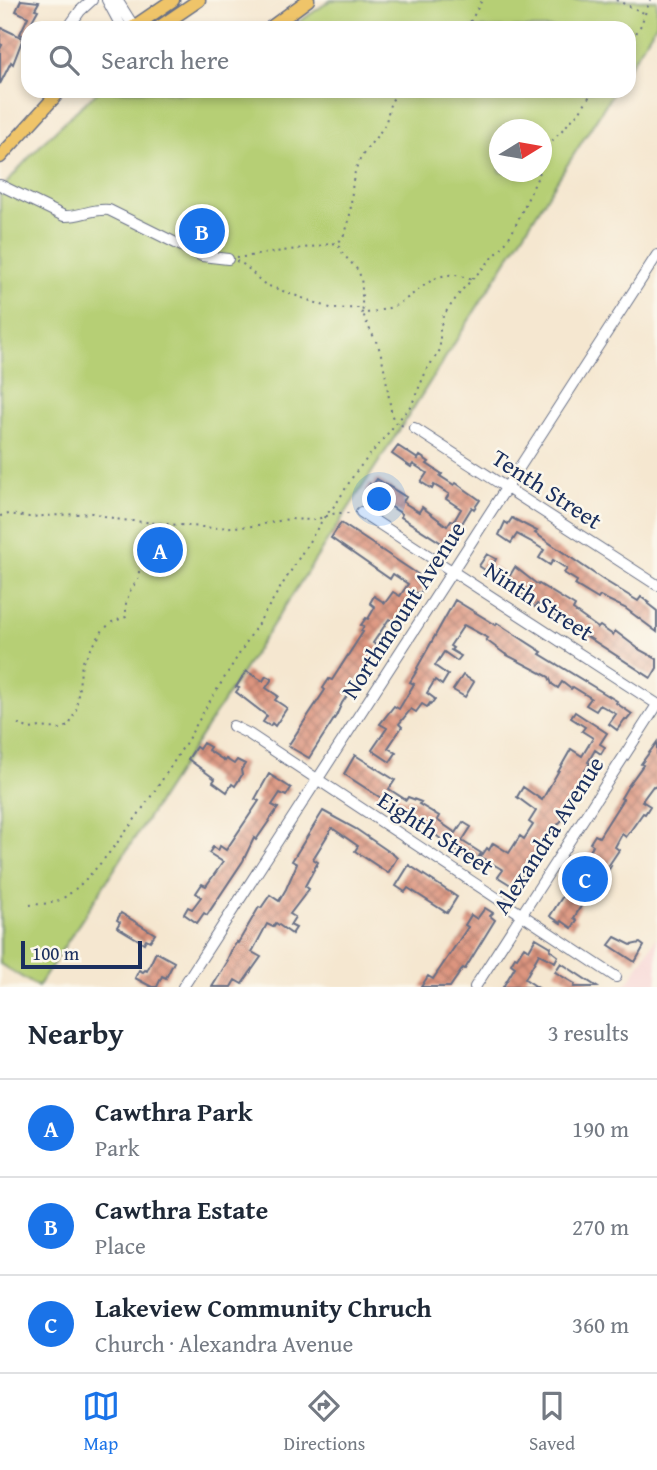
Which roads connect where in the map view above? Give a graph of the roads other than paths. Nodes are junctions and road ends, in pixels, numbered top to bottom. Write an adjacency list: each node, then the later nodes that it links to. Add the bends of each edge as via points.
1 (92, 0): 7 (street)
2 (107, 0): 8 (street)
3 (117, 0): 9 (street)
4 (173, 0): 10 (main road)
5 (199, 0): 11 (main road)
6 (308, 0): 12 (main road)
7 (73, 21)
8 (125, 21)
9 (128, 21)
10 (142, 21)
11 (168, 21)
12 (278, 21)
13 (55, 98): 14 (main road)
14 (0, 157)
15 (0, 185): 17 (street, via 64,216 97,208 109,210 202,256)
16 (657, 255): 19 (street, Northmount Avenue)
17 (228, 259)
18 (414, 428): 19 (street, Tenth Street)
19 (507, 488): 21 (street, Northmount Avenue); 22 (street, Tenth Street)
20 (361, 512): 21 (street, Ninth Street)
21 (454, 571): 23 (street, Ninth Street); 25 (street, Northmount Avenue)
22 (657, 585)
23 (657, 704): 26 (street, Alexandra Avenue)
24 (233, 726): 25 (street, Eighth Street)
25 (317, 780): 26 (street, Eighth Street); 28 (street, Northmount Avenue)
26 (522, 914): 27 (street, Eighth Street); 29 (street, Alexandra Avenue)
27 (616, 977)
28 (183, 987)
29 (475, 987)

